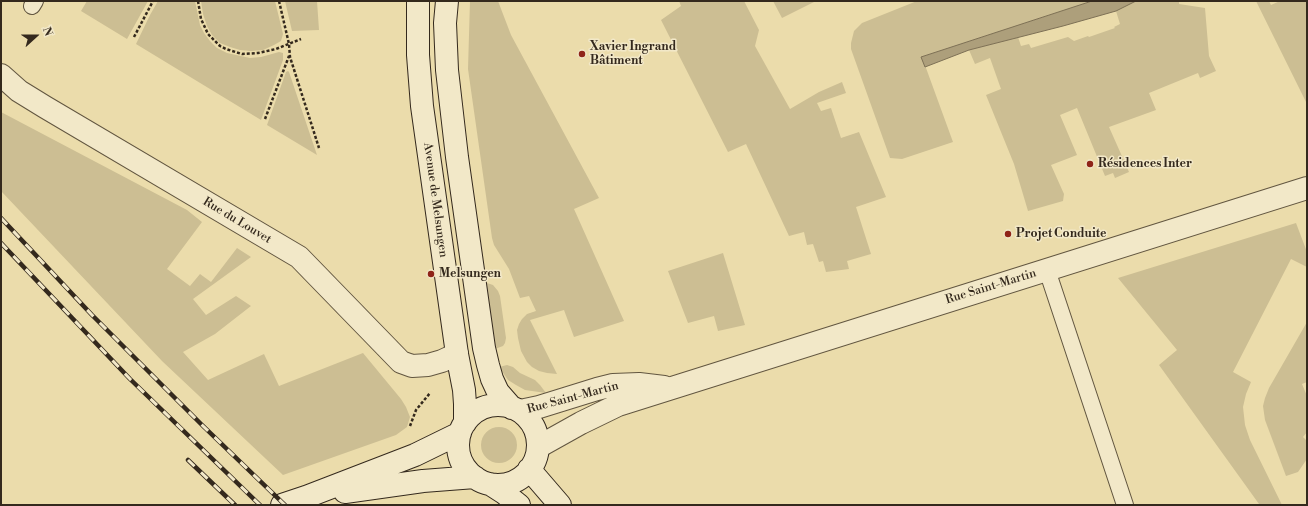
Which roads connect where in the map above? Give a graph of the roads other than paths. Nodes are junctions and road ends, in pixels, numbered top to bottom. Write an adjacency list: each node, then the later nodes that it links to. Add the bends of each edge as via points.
1 (418, 1): 6 (main road, Avenue de Melsungen, via 418,55 422,106)
2 (447, 1): 8 (main road, via 447,70 484,348 498,392)
3 (1, 75): 6 (main road, Rue du Louvet, via 19,91 45,107 299,257 401,362 412,366 428,365)
4 (1307, 188): 5 (main road, Rue Saint-Martin)
5 (1047, 270): 7 (main road, Rue Saint-Martin); 17 (lane)
6 (457, 354): 9 (main road, Avenue de Melsungen, via 465,404)
7 (675, 387): 8 (main road, Rue Saint-Martin, via 613,385 539,408); 10 (main road, Rue Saint-Martin, via 603,412)
8 (516, 410): 9 (main road, via 498,405 489,406 472,415); 10 (main road, via 526,416 536,431)
9 (462, 428): 12 (main road, via 458,445 460,456 464,466); 13 (main road, via 415,455)
10 (538, 448): 11 (main road)
11 (530, 469): 12 (main road, via 523,476 506,484); 16 (main road)
12 (482, 480): 13 (main road, via 423,481); 15 (main road)
13 (306, 497): 14 (main road)
14 (282, 505)
15 (519, 505)
16 (560, 505)
17 (1125, 505)

